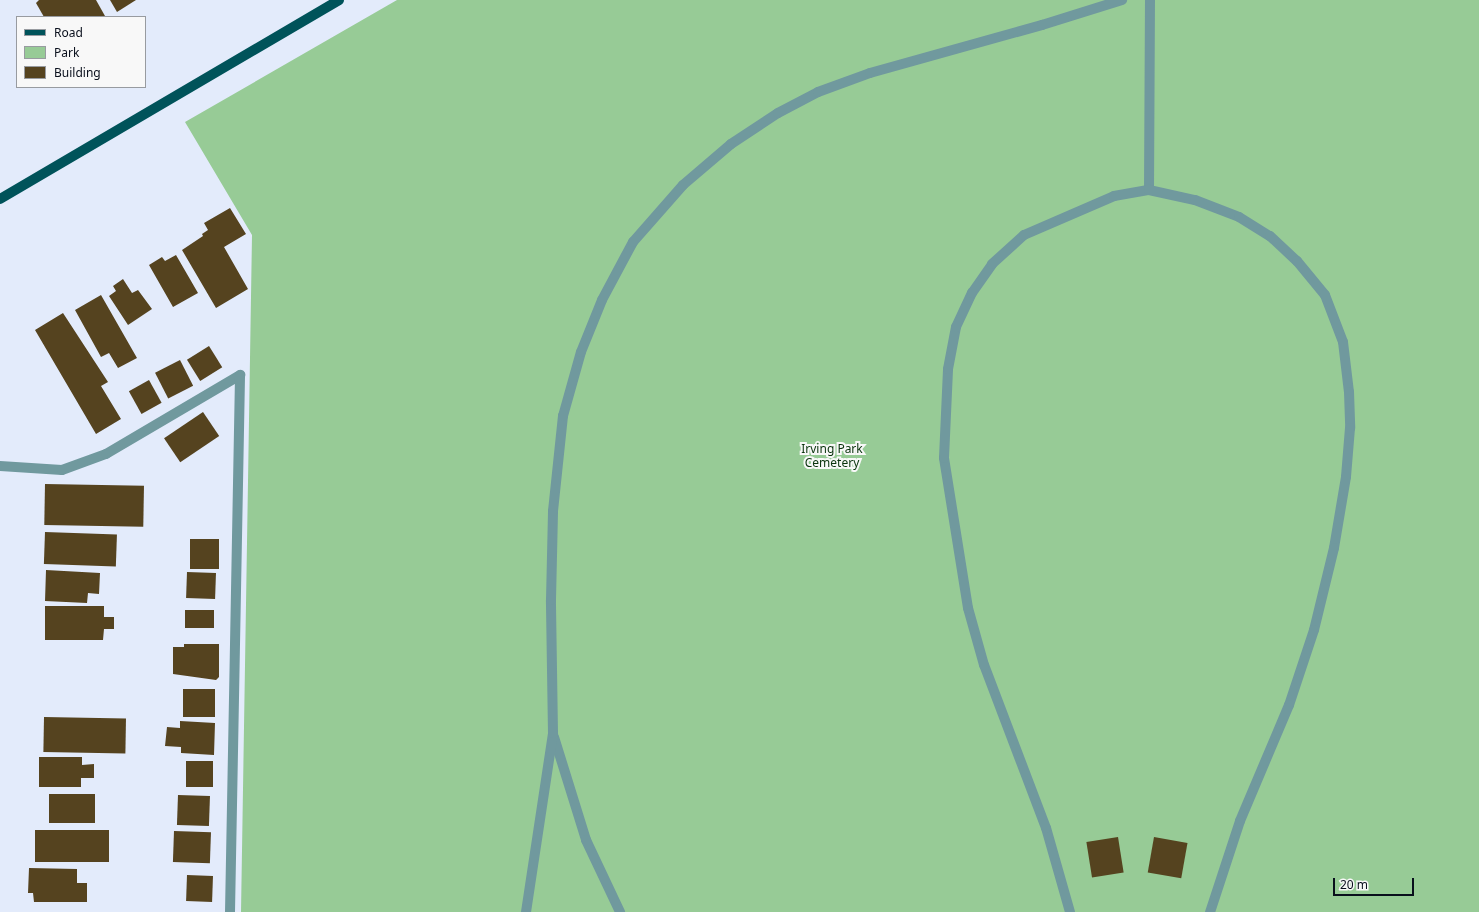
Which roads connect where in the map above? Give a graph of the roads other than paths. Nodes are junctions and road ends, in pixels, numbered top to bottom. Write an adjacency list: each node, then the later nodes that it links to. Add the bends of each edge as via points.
1 (339, 0): 5 (main road)
2 (1122, 0): 7 (lane, via 870,73 818,92 778,113 731,144 683,185 633,242 602,300 581,352 563,416 553,511)
3 (1150, 0): 4 (lane)
4 (1150, 190): 11 (lane, via 1114,196 1024,236 992,264 972,293 956,327 948,369 944,458 968,608 984,665 1046,828); 12 (lane, via 1195,200 1239,217 1270,236 1297,261 1325,295 1343,342 1349,392 1350,428 1346,477 1334,548 1314,630 1289,705 1240,821)
5 (0, 199)
6 (0, 466): 8 (lane, via 62,470 106,454 240,375)
7 (553, 733): 9 (lane); 10 (lane, via 586,840)
8 (230, 912)
9 (526, 912)
10 (620, 912)
11 (1070, 912)
12 (1210, 912)

